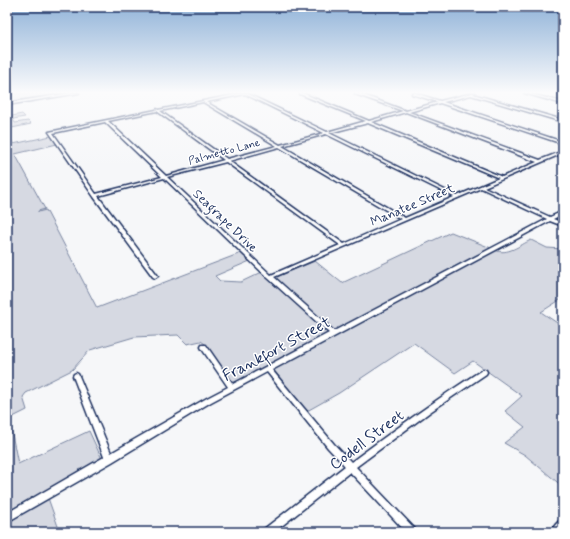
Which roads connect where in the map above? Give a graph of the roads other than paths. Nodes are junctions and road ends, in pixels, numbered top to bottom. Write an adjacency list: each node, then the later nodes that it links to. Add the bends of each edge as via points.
1 (119, 118): 9 (street)
2 (167, 118): 15 (street)
3 (233, 118): 13 (street)
4 (296, 118): 11 (street)
5 (359, 118): 10 (street)
6 (381, 118): 10 (street, Palmetto Lane)
7 (425, 118): 16 (street)
8 (488, 118): 12 (street)
9 (106, 121): 17 (street, Seagrape Drive); 20 (street, via 51,132)
10 (368, 122): 11 (street, Palmetto Lane); 18 (street)
11 (326, 133): 13 (street, Palmetto Lane); 21 (street)
12 (563, 143)
13 (279, 145): 15 (street, Palmetto Lane); 23 (street)
14 (563, 152): 16 (street, Manatee Street)
15 (225, 160): 17 (street, Palmetto Lane); 26 (street)
16 (540, 162): 18 (street, Manatee Street)
17 (165, 177): 20 (street, Palmetto Lane); 28 (street, Seagrape Drive)
18 (502, 178): 19 (street, Manatee Street)
19 (481, 187): 21 (street, Manatee Street); 24 (street)
20 (95, 196): 27 (street)
21 (457, 197): 23 (street, Manatee Street)
22 (563, 212): 24 (street, Frankfort Street)
23 (404, 219): 26 (street, Manatee Street)
24 (549, 219): 25 (street); 29 (street, Frankfort Street)
25 (563, 225)
26 (344, 246): 28 (street, Manatee Street)
27 (155, 276)
28 (270, 277): 29 (street, Seagrape Drive)
29 (333, 334): 31 (street, Frankfort Street)
30 (204, 347): 34 (street)
31 (268, 368): 34 (street, Frankfort Street); 36 (street)
32 (484, 372): 36 (street, Codell Street, via 455,390)
33 (76, 376): 35 (street)
34 (232, 388): 35 (street, Frankfort Street)
35 (109, 459): 37 (street, Frankfort Street)
36 (350, 467): 39 (street, Codell Street); 40 (street)
37 (7, 518)
38 (563, 523): 41 (street)
39 (267, 532)
40 (412, 532)
41 (555, 532)

